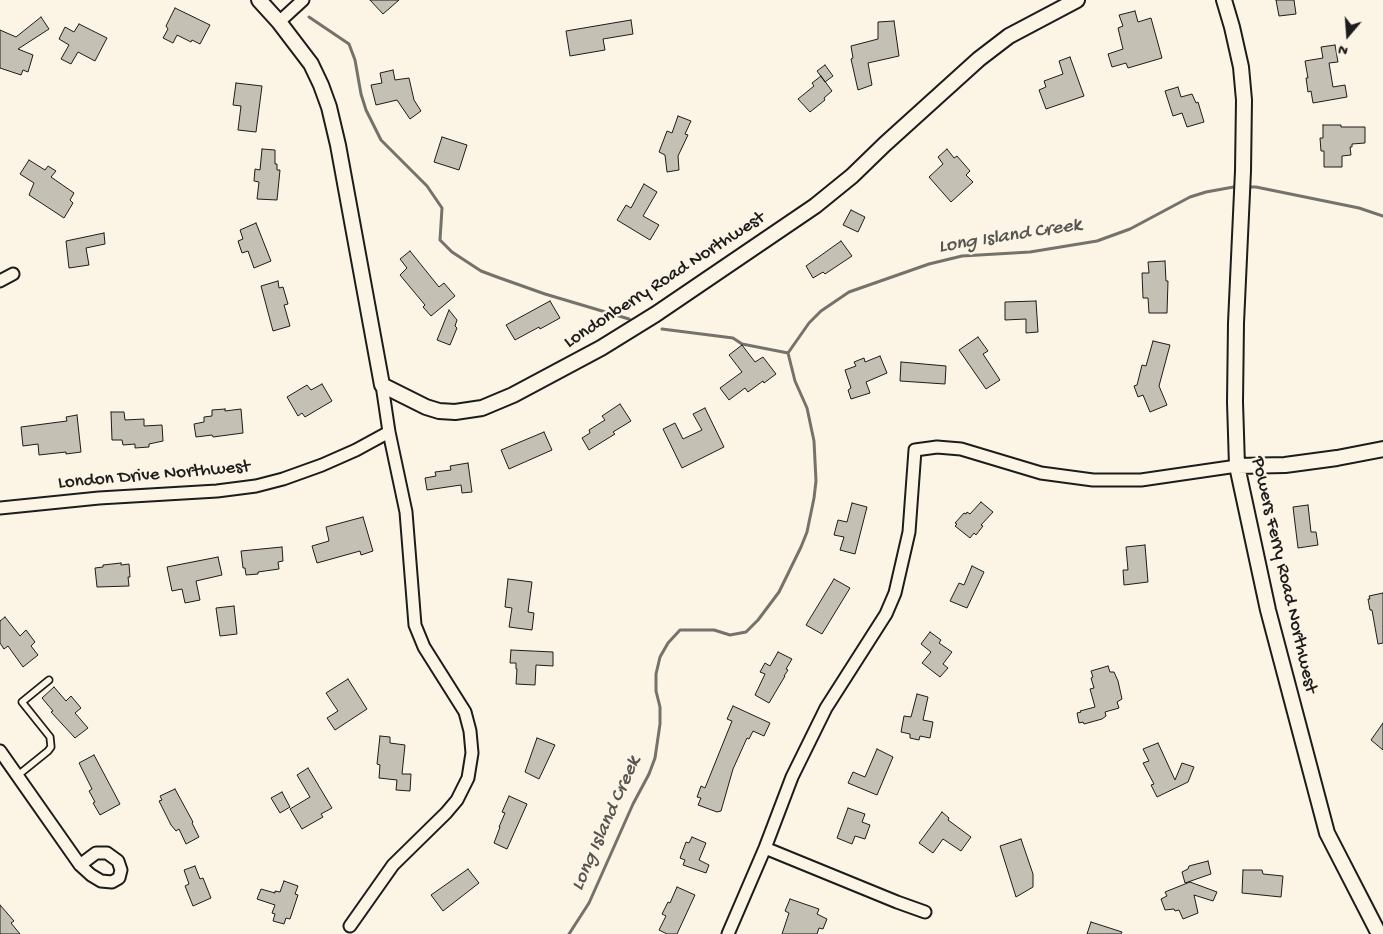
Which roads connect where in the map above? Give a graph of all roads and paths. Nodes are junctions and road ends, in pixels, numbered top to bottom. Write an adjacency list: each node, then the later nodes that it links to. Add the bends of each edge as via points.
1 (259, 0): 5 (street)
2 (303, 0): 5 (street)
3 (1077, 0): 8 (street, Londonberry Road Northwest, via 1009,36 979,59 815,206 656,314 566,367 482,408 455,412 426,407)
4 (1224, 0): 11 (street, Powers Ferry Road Northwest, via 1241,67 1244,100 1236,323)
5 (279, 22): 8 (street, via 311,64 329,107)
6 (13, 274): 7 (street)
7 (0, 281)
8 (382, 385): 9 (street)
9 (390, 432): 12 (street, London Drive Northwest, via 322,465 256,486); 19 (street, via 406,512 415,625 424,647 465,712 472,753 468,778 456,800 393,865)
10 (1383, 449): 11 (street, via 1285,465)
11 (1237, 466): 16 (street, via 1140,480 1093,480 1041,473 961,449 915,450 909,532 895,592 886,614 826,708 792,777); 21 (street, Powers Ferry Road Northwest, via 1268,610 1327,833)
12 (0, 508)
13 (49, 680): 15 (lane, via 22,702 50,737 51,747)
14 (0, 751): 15 (street)
15 (17, 776): 17 (street)
16 (765, 848): 18 (street); 20 (street)
17 (80, 865)
18 (925, 912)
19 (350, 926)
20 (728, 934)
21 (1379, 934)

